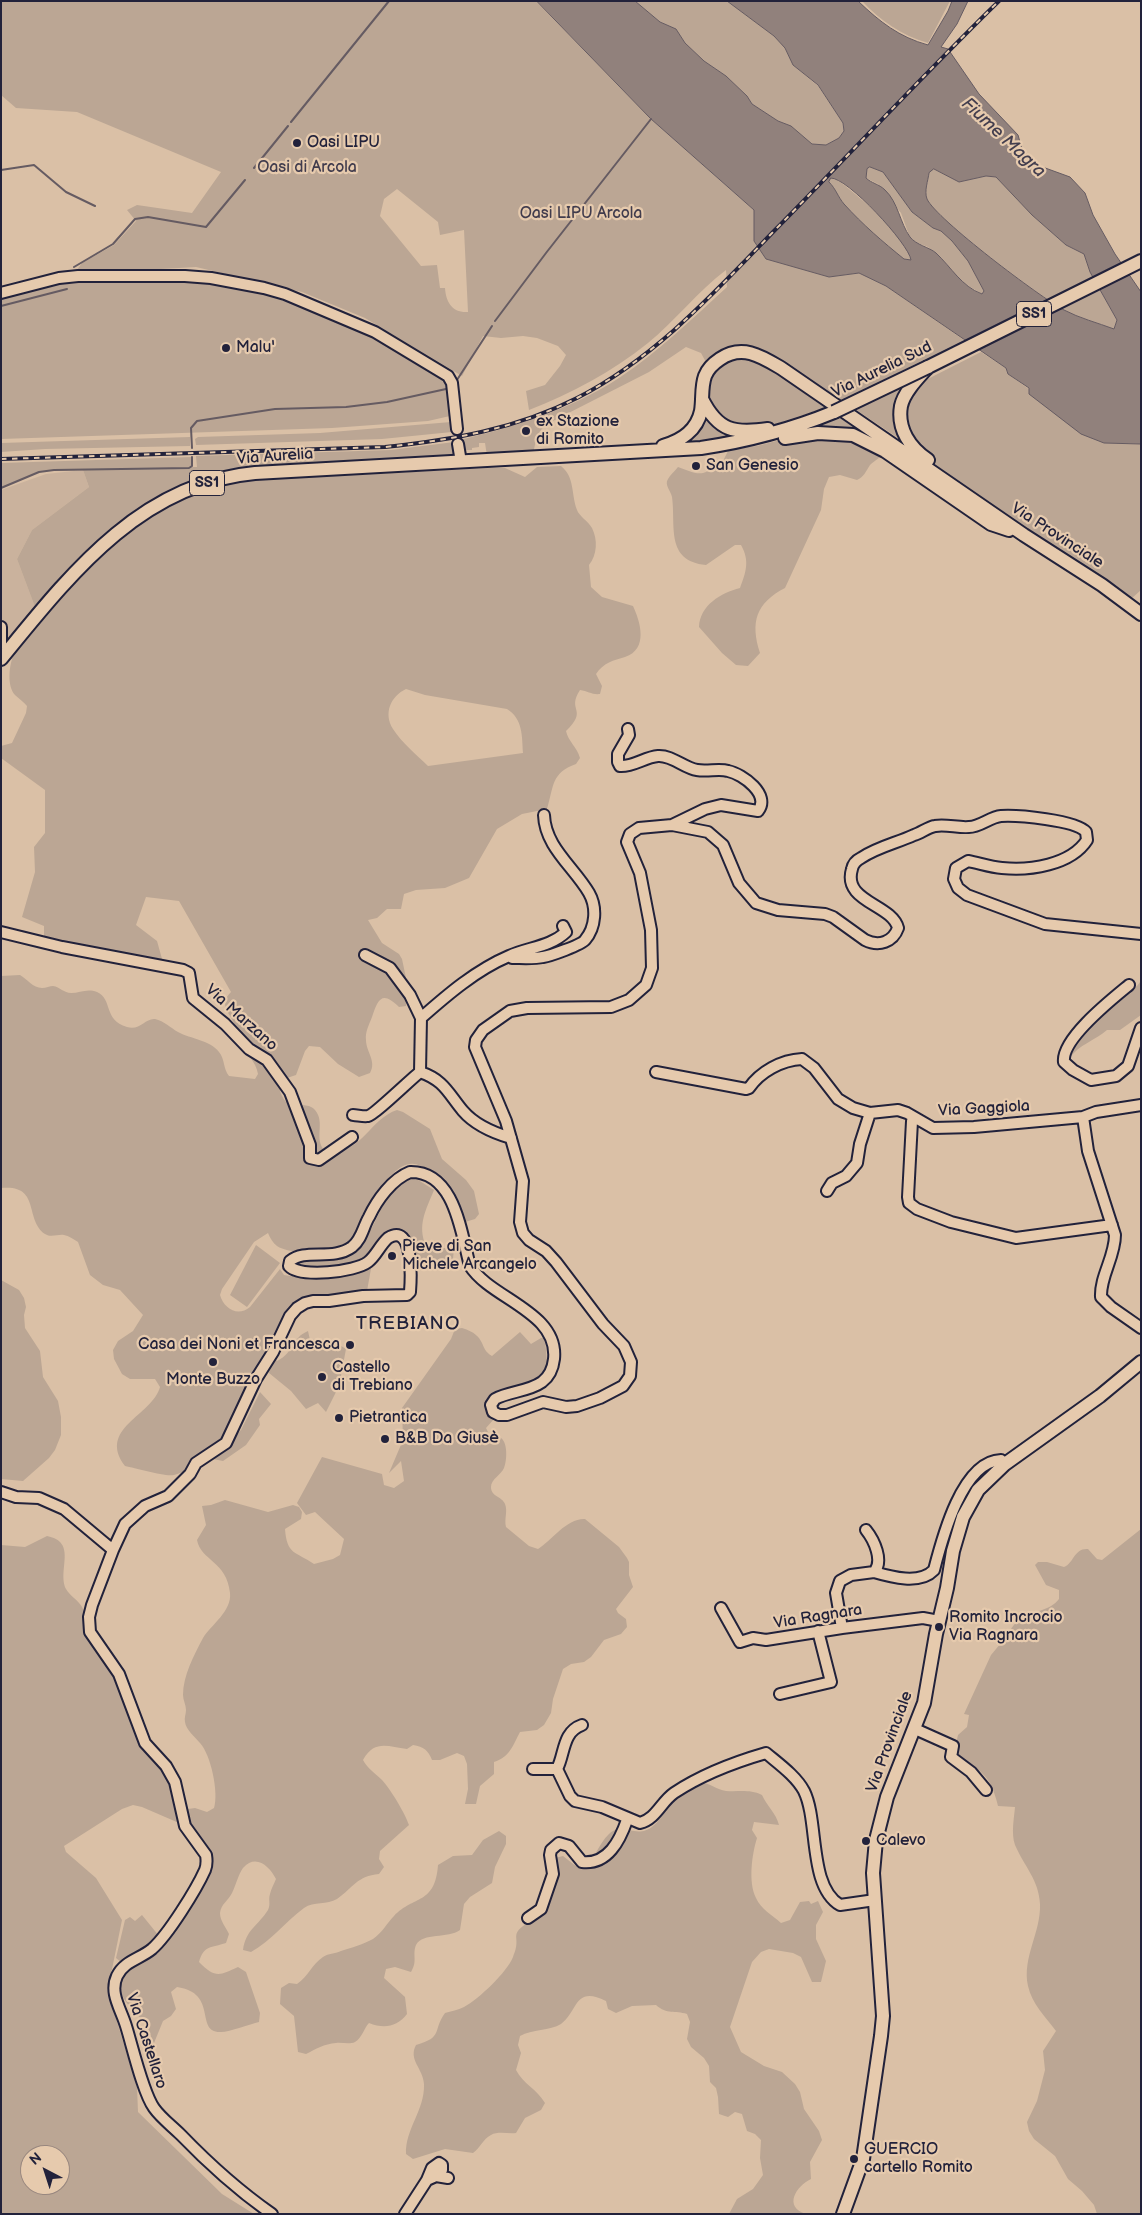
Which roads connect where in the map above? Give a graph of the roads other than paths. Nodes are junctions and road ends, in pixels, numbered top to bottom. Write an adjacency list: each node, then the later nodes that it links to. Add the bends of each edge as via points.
1 (1141, 261): 3 (main road, Via Aurelia Sud / SS1)
2 (1, 292): 6 (street, via 78,276 185,276 264,288 317,306 375,332 448,376)
3 (928, 367): 5 (main road, Via Aurelia Sud / SS1, bridge); 11 (main road, via 911,387 901,406 904,435 923,457)
4 (702, 399): 5 (main road, via 717,421 734,430 755,431); 9 (main road, via 697,423 678,442); 11 (main road, via 704,382 711,366 735,352 756,354)
5 (804, 424): 8 (main road, Via Aurelia Sud / SS1, via 746,441)
6 (457, 429)
7 (458, 444): 10 (street)
8 (701, 448): 9 (main road, Via Aurelia Sud / SS1); 12 (main road, via 731,450 818,433 853,435 885,451 992,524)
9 (625, 453): 10 (main road, Via Aurelia / SS1)
10 (461, 462): 15 (main road, Via Aurelia / SS1, via 231,475 188,489 138,516 109,539)
11 (958, 485): 12 (main road, via 1001,511)
12 (1024, 535): 13 (main road, Via Provinciale)
13 (1141, 614)
14 (1, 627): 15 (street)
15 (8, 644): 16 (main road, Via Aurelia / SS1)
16 (1, 659)
17 (628, 729): 19 (street, via 626,742 618,754 620,766 660,756 696,770 727,770 751,784 761,801 762,807 758,811 721,806 705,809)
18 (544, 815): 24 (street, via 548,835 594,903 593,926 584,941 542,958)
19 (672, 825): 22 (street, via 708,832 717,837 726,849 739,883 756,903 778,910 825,914 871,943 890,940 898,928 892,918 854,888 852,870 862,857 934,826 968,828 999,816 1074,825 1086,832 1087,840 1070,857 1036,867 1014,868 968,861 956,868 955,883 967,895 1045,924); 36 (street, via 639,828 628,837 628,846 640,873 651,930 652,968 642,989 629,1000 612,1007 517,1009 498,1018 479,1034 476,1054)
20 (563, 926): 24 (street, via 566,932 557,941)
21 (1, 932): 35 (street, Via Marzano, via 189,973 193,998 249,1049 267,1060 290,1092 310,1145 310,1158 319,1160)
22 (1141, 934)
23 (365, 955): 26 (street, via 390,968 410,995)
24 (504, 959): 26 (street, via 445,996)
25 (1129, 985): 27 (street, via 1079,1031 1065,1052 1064,1062 1091,1080 1116,1076 1128,1066)
26 (420, 1018): 28 (street)
27 (1141, 1028)
28 (420, 1072): 31 (street, via 379,1110 369,1116); 36 (street, via 450,1092 464,1112 492,1133)
29 (656, 1072): 32 (street, via 746,1089 766,1070 802,1059 814,1068 838,1099)
30 (1141, 1105): 33 (street, Via Gaggiola)
31 (352, 1114)
32 (870, 1114): 34 (street, Via Gaggiola, via 898,1110); 37 (street, via 857,1163)
33 (1083, 1117): 34 (street, Via Gaggiola, via 951,1128 933,1128); 38 (street, via 1088,1151)
34 (915, 1118): 38 (street, via 912,1122 908,1197 917,1210 1016,1238)
35 (352, 1137)
36 (511, 1138): 44 (street, Via Castellaro, via 523,1181 520,1222 523,1234 546,1251 624,1346 631,1370 623,1386 577,1406 543,1402 507,1415 495,1413 490,1406 495,1398 540,1383 548,1377 555,1355 552,1339 535,1317 475,1273 470,1266 452,1201 438,1183 421,1173 403,1174 386,1191 352,1247 336,1254 301,1256 290,1261 289,1266 301,1272 354,1270 369,1262 388,1238 400,1236 410,1250 410,1292 407,1295 313,1300 297,1308 256,1379 226,1443 196,1463 190,1474 168,1496 145,1506 125,1524)
37 (827, 1191)
38 (1112, 1225): 39 (street, via 1115,1249 1101,1297)
39 (1141, 1328)
40 (1141, 1362): 41 (main road, Via Provinciale, via 1100,1396)
41 (1005, 1464): 45 (street, via 1001,1460 985,1464 968,1483 952,1514 930,1575 907,1578); 47 (main road, Via Provinciale, via 978,1490 963,1517)
42 (1, 1492): 44 (street, via 16,1497 39,1498 64,1508)
43 (866, 1530): 45 (street, via 876,1548 877,1567)
44 (113, 1550): 60 (street, Via Castellaro, via 92,1605 90,1632 119,1674 145,1743 166,1766 175,1782 186,1826 207,1860 205,1870 158,1942 149,1952 126,1964 116,1978 114,1995 154,2108 211,2167)
45 (874, 1572): 48 (street, via 851,1575 840,1581 836,1593)
46 (721, 1608): 49 (street, Via Ragnara, via 740,1642)
47 (939, 1621): 48 (street, Via Ragnara, via 923,1618); 52 (main road, Via Provinciale, via 926,1695)
48 (842, 1628): 49 (street, Via Ragnara)
49 (818, 1631): 50 (street, via 831,1682)
50 (780, 1694)
51 (582, 1725): 54 (street, via 575,1727 567,1740)
52 (915, 1729): 55 (street, via 953,1746 950,1757 971,1772); 57 (main road, Via Provinciale, via 880,1820 874,1865)
53 (533, 1769): 54 (street)
54 (557, 1769): 56 (street, via 575,1801 602,1807)
55 (986, 1790)
56 (628, 1820): 57 (street, via 646,1821 671,1794 692,1782 739,1760 766,1753 795,1779 805,1793 817,1865 832,1897 840,1905); 58 (street, via 613,1850 598,1859 582,1862 569,1846 559,1843 553,1846 550,1855 552,1878 541,1909)
57 (875, 1900): 62 (main road, Via Provinciale, via 882,2036 863,2159)
58 (528, 1918)
59 (443, 2177): 61 (street, via 427,2180)
60 (272, 2214)
61 (405, 2214)
62 (843, 2214)

